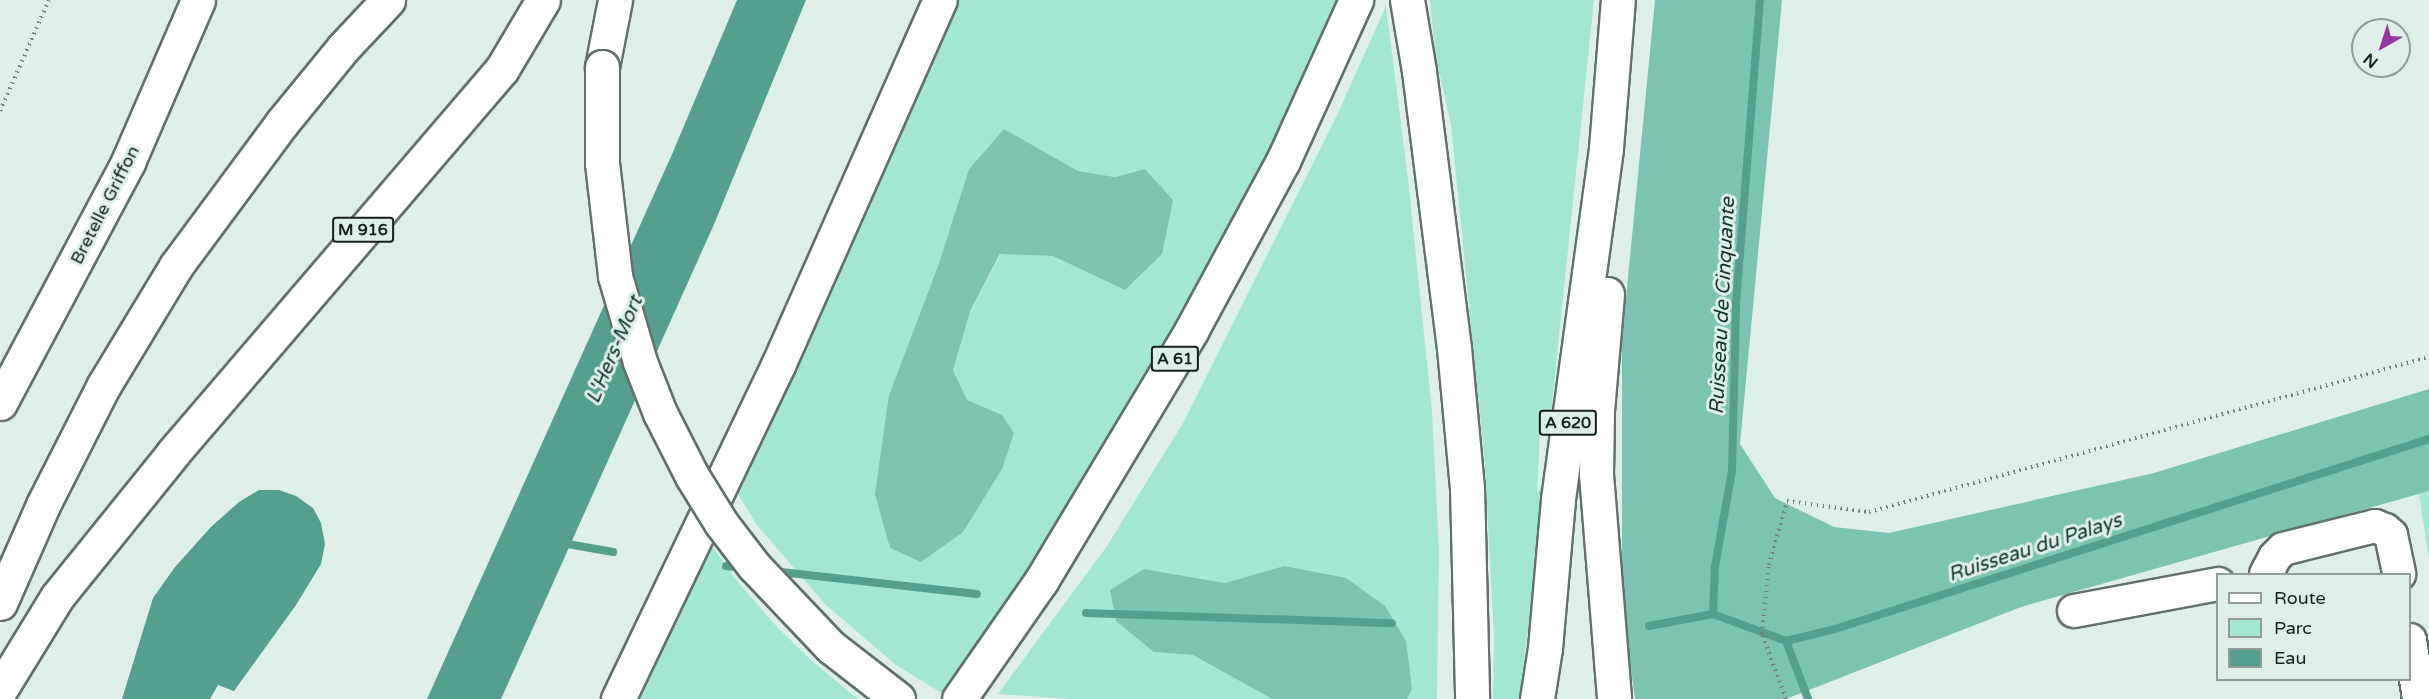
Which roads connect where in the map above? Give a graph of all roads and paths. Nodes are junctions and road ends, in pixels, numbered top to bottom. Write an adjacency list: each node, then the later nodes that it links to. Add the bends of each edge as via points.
1 (49, 0): 10 (path)
2 (198, 0): 13 (main road, Bretelle Griffon, via 128,162)
3 (388, 0): 17 (main road, via 342,48 281,124 176,266 105,385 43,505)
4 (543, 0): 21 (main road, M 916, via 502,69 211,408 57,597)
5 (615, 0): 23 (main road, bridge, via 602,67 602,163 615,276 640,362 660,413 692,476 754,566 831,647)
6 (940, 0): 22 (main road, via 783,354)
7 (1356, 0): 24 (main road, A 61, via 1283,161 1191,331 1041,581)
8 (1407, 0): 19 (main road, via 1454,348 1467,488)
9 (1618, 0): 11 (main road, A 620)
10 (0, 111)
11 (1606, 148): 27 (main road, A 620, via 1558,499); 28 (main road, via 1616,189 1596,474)
12 (2429, 357): 29 (path, via 1869,512 1787,501 1768,565 1762,634)
13 (0, 404)
14 (2267, 573): 15 (lane, via 2283,549 2375,526 2391,535)
15 (2399, 573)
16 (2216, 584): 18 (lane)
17 (0, 603)
18 (2074, 611)
19 (1471, 621): 25 (main road); 26 (main road)
20 (2411, 652): 30 (lane)
21 (1, 691)
22 (618, 699)
23 (898, 699)
24 (959, 699)
25 (1460, 699)
26 (1472, 699)
27 (1537, 699)
28 (1614, 699)
29 (1786, 699)
30 (2419, 699)

